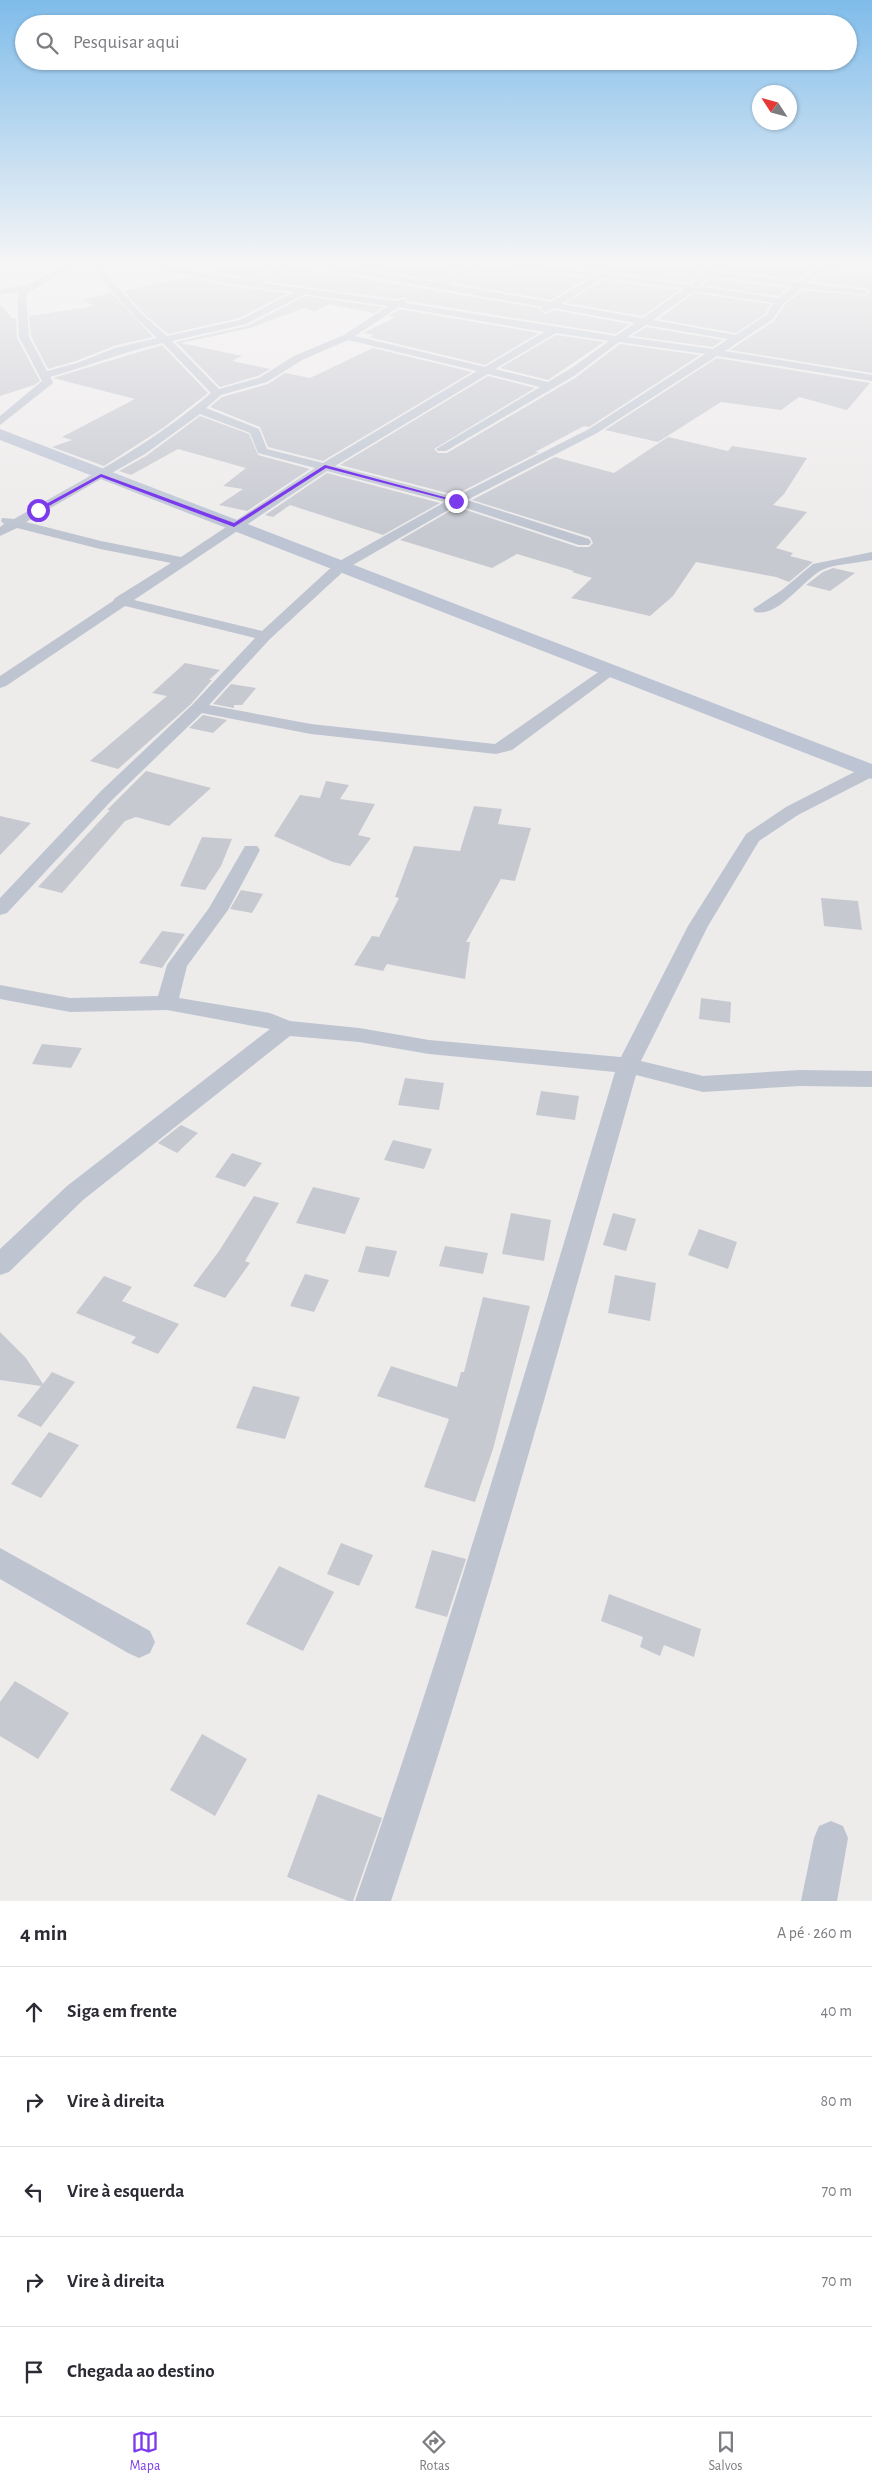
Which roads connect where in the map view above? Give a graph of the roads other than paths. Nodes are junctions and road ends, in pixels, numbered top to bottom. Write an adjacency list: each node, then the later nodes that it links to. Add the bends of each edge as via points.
1 (32, 353): 11 (street)
2 (112, 353): 11 (street)
3 (179, 353): 14 (street)
4 (310, 353): 14 (street, via 263,380)
5 (411, 353): 10 (street)
6 (516, 353): 10 (street)
7 (599, 353): 13 (street, via 571,374)
8 (715, 353): 21 (street, via 593,431)
9 (720, 353): 12 (street)
10 (486, 371): 13 (street); 19 (street)
11 (44, 375): 16 (street, via 48,382)
12 (872, 378)
13 (547, 385): 18 (street)
14 (217, 393): 15 (street)
15 (200, 410): 19 (street, via 255,431 262,451); 20 (street)
16 (0, 422)
17 (0, 434): 20 (street)
18 (442, 449)
19 (325, 467): 21 (street); 24 (street)
20 (101, 475): 23 (street); 24 (street)
21 (456, 501): 26 (street); 29 (street)
22 (0, 519): 23 (street)
23 (15, 524): 25 (street); 28 (street)
24 (234, 526): 28 (street); 29 (street)
25 (0, 532)
26 (584, 542)
27 (872, 556): 31 (street, via 818,567 787,593)
28 (181, 561): 30 (street)
29 (340, 566): 32 (street); 33 (street)
30 (120, 601): 32 (street); 34 (street)
31 (760, 609)
32 (265, 636): 35 (street)
33 (612, 669): 35 (street, via 506,746 496,749 311,729); 36 (street)
34 (0, 683)
35 (198, 708): 38 (street, via 107,796)
36 (871, 772): 42 (street, via 792,811 752,838 698,926)
37 (251, 850): 40 (street, via 218,910 177,965)
38 (0, 909)
39 (0, 992): 40 (street, via 70,1005)
40 (167, 1003): 41 (street, via 270,1020)
41 (286, 1028): 42 (street, via 359,1035 429,1047); 44 (street, via 75,1193)
42 (628, 1065): 43 (street, via 703,1084 800,1078); 48 (street, via 487,1549 420,1764)
43 (872, 1079)
44 (0, 1265)
45 (0, 1563): 46 (street)
46 (139, 1642)
47 (831, 1838): 49 (street)
48 (373, 1901)
49 (819, 1901)

